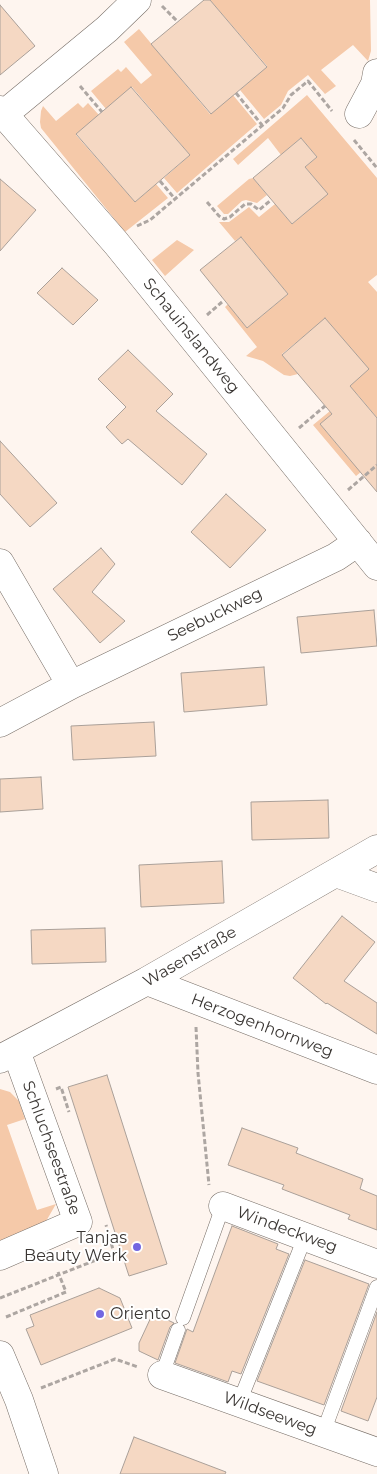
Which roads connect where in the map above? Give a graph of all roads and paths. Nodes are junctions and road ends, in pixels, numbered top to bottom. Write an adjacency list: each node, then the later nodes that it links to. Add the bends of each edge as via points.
1 (137, 0): 8 (street, via 107,29)
2 (167, 11): 3 (path)
3 (178, 22)
4 (377, 73): 10 (street, via 376,84)
5 (308, 81): 11 (path)
6 (236, 93): 11 (path)
7 (90, 98): 9 (path)
8 (2, 112): 21 (street, Schauinslandweg, via 116,243)
9 (102, 112)
10 (359, 114)
11 (262, 125): 13 (path)
12 (160, 181): 13 (path)
13 (175, 199): 16 (path)
14 (271, 200): 15 (path, via 259,210 245,204 224,219)
15 (207, 202)
16 (136, 227)
17 (325, 406): 18 (path)
18 (297, 430)
19 (377, 465): 20 (path)
20 (347, 490)
21 (358, 542): 23 (street, Schauinslandweg); 24 (street, Seebuckweg, via 336,557)
22 (0, 563): 24 (street)
23 (377, 566)
24 (71, 685): 25 (street, Seebuckweg)
25 (0, 723)
26 (377, 849): 27 (street, Wasenstraße)
27 (336, 873): 28 (street); 29 (street, Wasenstraße)
28 (377, 888)
29 (147, 981): 31 (street, Wasenstraße); 32 (street, Herzogenhornweg)
30 (197, 1025): 33 (path, via 198,1073 209,1186)
31 (8, 1055): 37 (street, Schluchseestraße, via 78,1222)
32 (377, 1070)
33 (217, 1198): 34 (street, Windeckweg); 43 (lane, Windeckweg)
34 (305, 1237): 38 (street, Windeckweg); 45 (lane)
35 (121, 1251): 36 (path)
36 (114, 1253)
37 (0, 1256)
38 (377, 1264)
39 (377, 1288): 46 (lane)
40 (0, 1298): 41 (path, via 59,1273 66,1292)
41 (6, 1316)
42 (0, 1356): 48 (street)
43 (162, 1375): 44 (path, via 115,1359); 45 (street, Wildseeweg)
44 (36, 1390)
45 (239, 1403): 46 (street, Wildseeweg)
46 (323, 1433): 47 (street, Wildseeweg)
47 (377, 1452)
48 (44, 1474)

